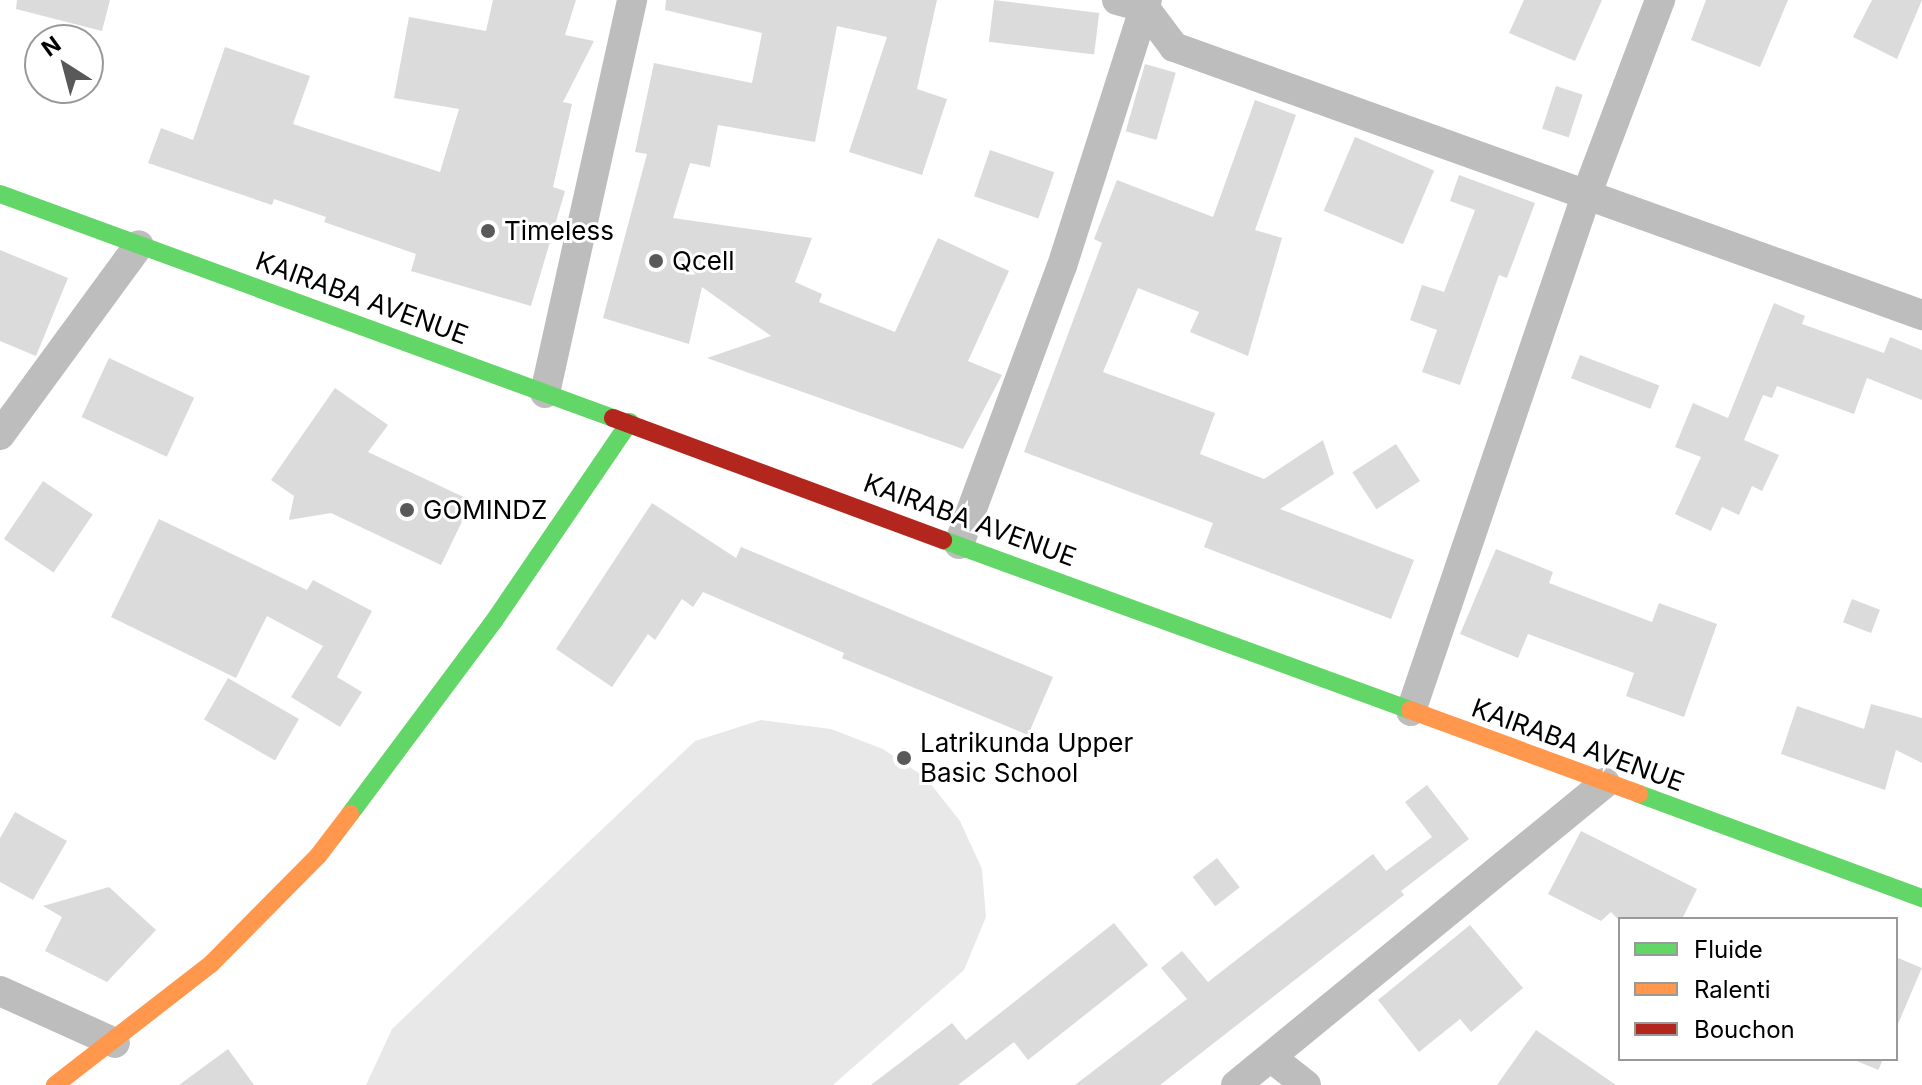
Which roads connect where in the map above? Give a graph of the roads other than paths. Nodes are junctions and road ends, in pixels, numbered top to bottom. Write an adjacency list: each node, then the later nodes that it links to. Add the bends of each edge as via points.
1 (632, 0): 8 (street)
2 (1660, 0): 5 (street)
3 (1136, 2): 5 (street, via 1174,47); 11 (street, via 1062,266)
4 (0, 194): 6 (street, KAIRABA AVENUE)
5 (1586, 196): 7 (street); 12 (street)
6 (139, 245): 8 (street, KAIRABA AVENUE); 10 (street)
7 (1922, 315)
8 (545, 393): 9 (street, KAIRABA AVENUE)
9 (630, 422): 11 (street, KAIRABA AVENUE); 16 (street, via 494,621 318,856 211,964)
10 (0, 435)
11 (959, 544): 12 (street, KAIRABA AVENUE)
12 (1411, 711): 13 (street, KAIRABA AVENUE)
13 (1605, 783): 14 (street, KAIRABA AVENUE); 17 (street)
14 (1922, 898)
15 (0, 991): 16 (street)
16 (115, 1043): 18 (street)
17 (1273, 1059): 19 (street); 20 (street)
18 (55, 1085)
19 (1236, 1085)
20 (1306, 1085)

